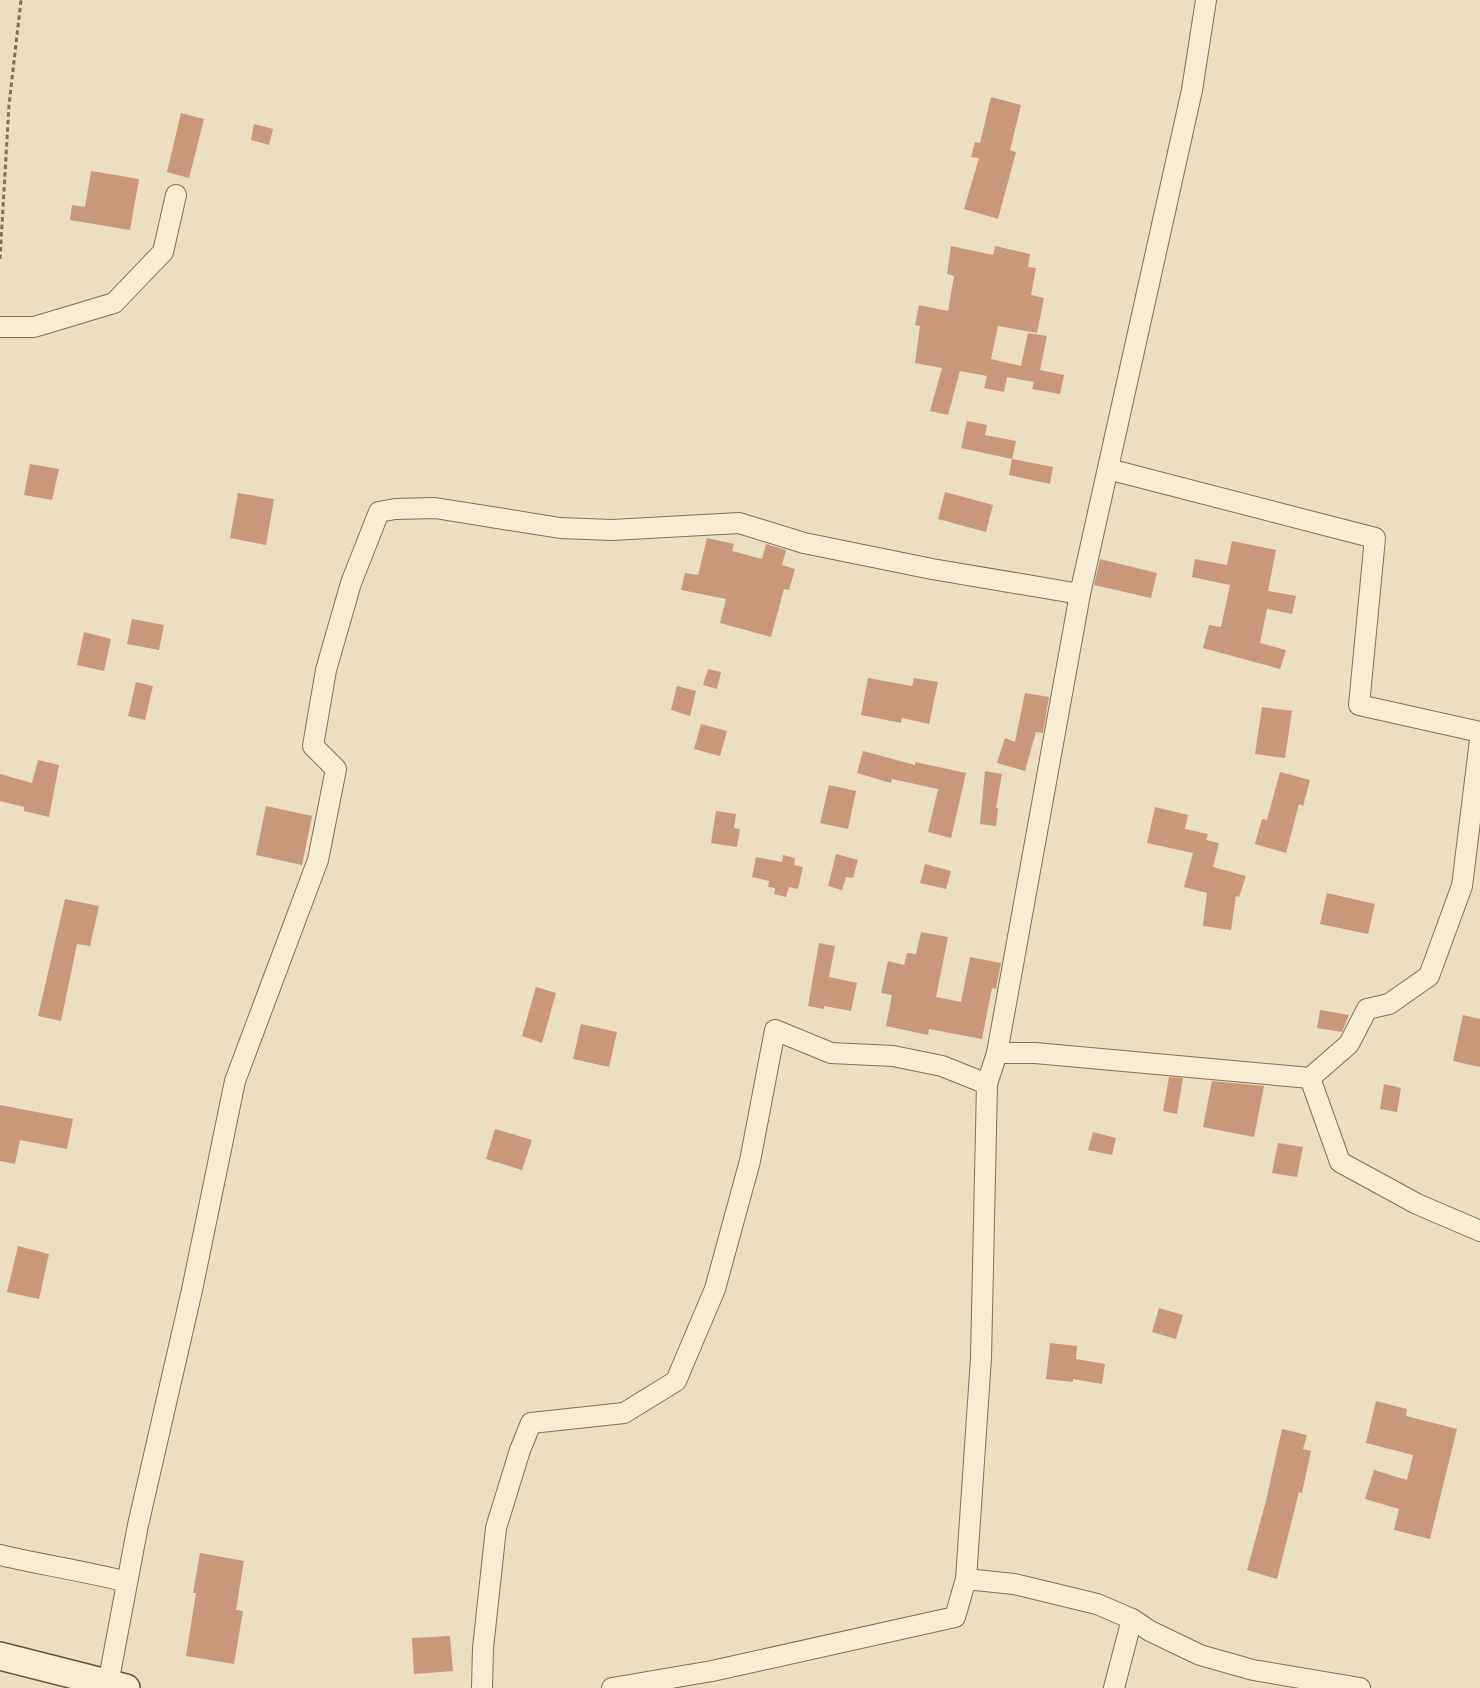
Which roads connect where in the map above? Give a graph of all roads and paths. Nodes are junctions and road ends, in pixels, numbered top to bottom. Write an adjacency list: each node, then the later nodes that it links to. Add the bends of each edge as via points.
1 (21, 0): 4 (path, via 9,105)
2 (1206, 0): 6 (street, via 1192,90)
3 (176, 195): 5 (street, via 163,252 114,303 34,327)
4 (0, 259)
5 (0, 327)
6 (1107, 469): 7 (street); 8 (street, via 1375,538 1359,705)
7 (1080, 594): 10 (street); 16 (street, via 804,543 739,523 612,530 560,528 435,508 379,512 351,583 326,670 313,746 336,769 318,860 235,1081)
8 (1480, 732)
9 (1480, 740): 11 (street, via 1462,886 1429,976 1389,1004 1367,1009 1349,1044)
10 (997, 1053): 11 (street, via 1035,1053); 12 (street)
11 (1310, 1078): 13 (street, via 1340,1162 1418,1204)
12 (987, 1084): 15 (street, via 981,1359); 22 (street, via 942,1066 893,1056 831,1053 775,1030 750,1161 715,1288 676,1381 624,1413 531,1423 496,1528)
13 (1480, 1231)
14 (0, 1555): 16 (street)
15 (966, 1579): 17 (street, via 1014,1584 1097,1604); 19 (street, via 955,1617)
16 (127, 1582): 20 (street)
17 (1132, 1619): 21 (street, via 1200,1655 1253,1670); 24 (street)
18 (0, 1656): 20 (main road)
19 (694, 1681): 23 (street)
20 (117, 1686)
21 (1355, 1687)
22 (482, 1688)
23 (612, 1688)
24 (1114, 1688)

